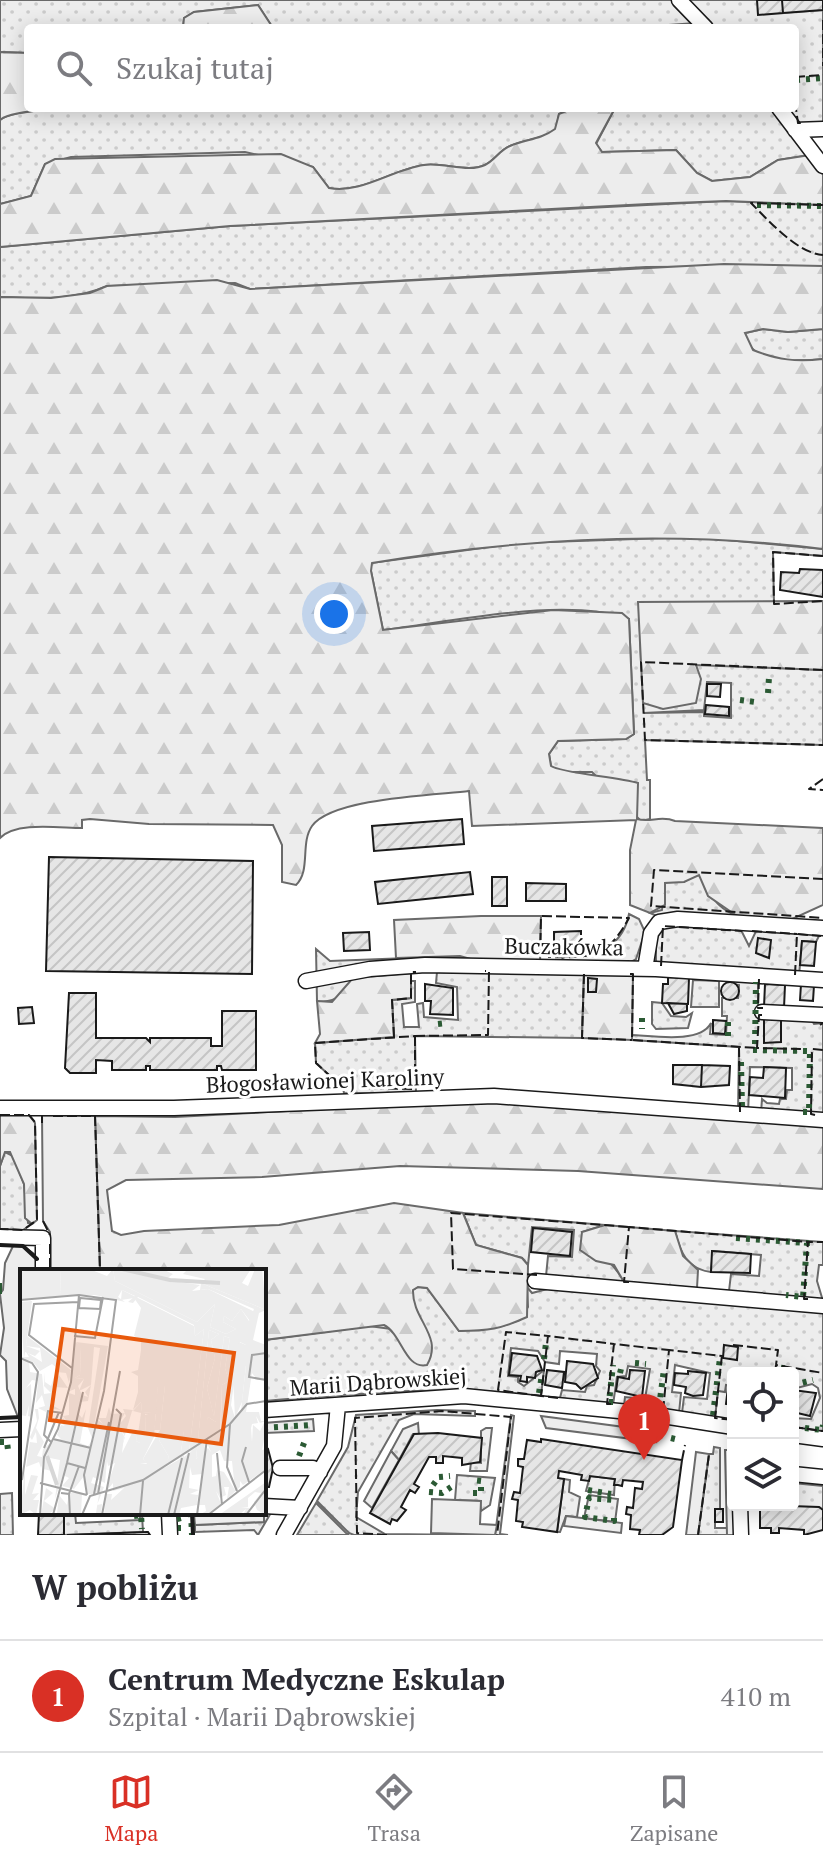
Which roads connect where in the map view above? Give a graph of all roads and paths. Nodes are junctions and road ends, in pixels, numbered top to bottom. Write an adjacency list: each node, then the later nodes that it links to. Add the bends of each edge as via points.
1 (679, 0): 2 (street)
2 (702, 24)
3 (782, 112): 5 (street)
4 (823, 129): 5 (street)
5 (795, 130): 6 (street)
6 (823, 166)
7 (823, 928): 8 (street, via 659,922 653,925)
8 (645, 969): 9 (street, Buczakówka); 10 (street, Buczakówka, via 394,966)
9 (823, 980)
10 (306, 981)
11 (762, 1012): 12 (street)
12 (823, 1015)
13 (0, 1108): 14 (street, Błogosławionej Karoliny, via 174,1108 494,1096)
14 (823, 1120)
15 (0, 1237): 16 (street, via 43,1238)
16 (43, 1269)
17 (535, 1281): 18 (street)
18 (823, 1306)
19 (338, 1405): 20 (street, Marii Dąbrowskiej); 21 (street, Marii Dąbrowskiej, via 464,1396); 27 (street, via 337,1439)
20 (266, 1410)
21 (727, 1426)
22 (20, 1429): 23 (street)
23 (0, 1430)
24 (799, 1436): 25 (street)
25 (823, 1439)
26 (280, 1468): 27 (street)
27 (320, 1472): 31 (street)
28 (799, 1475): 29 (street)
29 (823, 1477)
30 (266, 1506): 31 (street)
31 (300, 1508): 35 (street)
32 (740, 1511): 36 (street)
33 (169, 1515): 34 (street)
34 (170, 1535)
35 (284, 1535)
36 (741, 1535)

